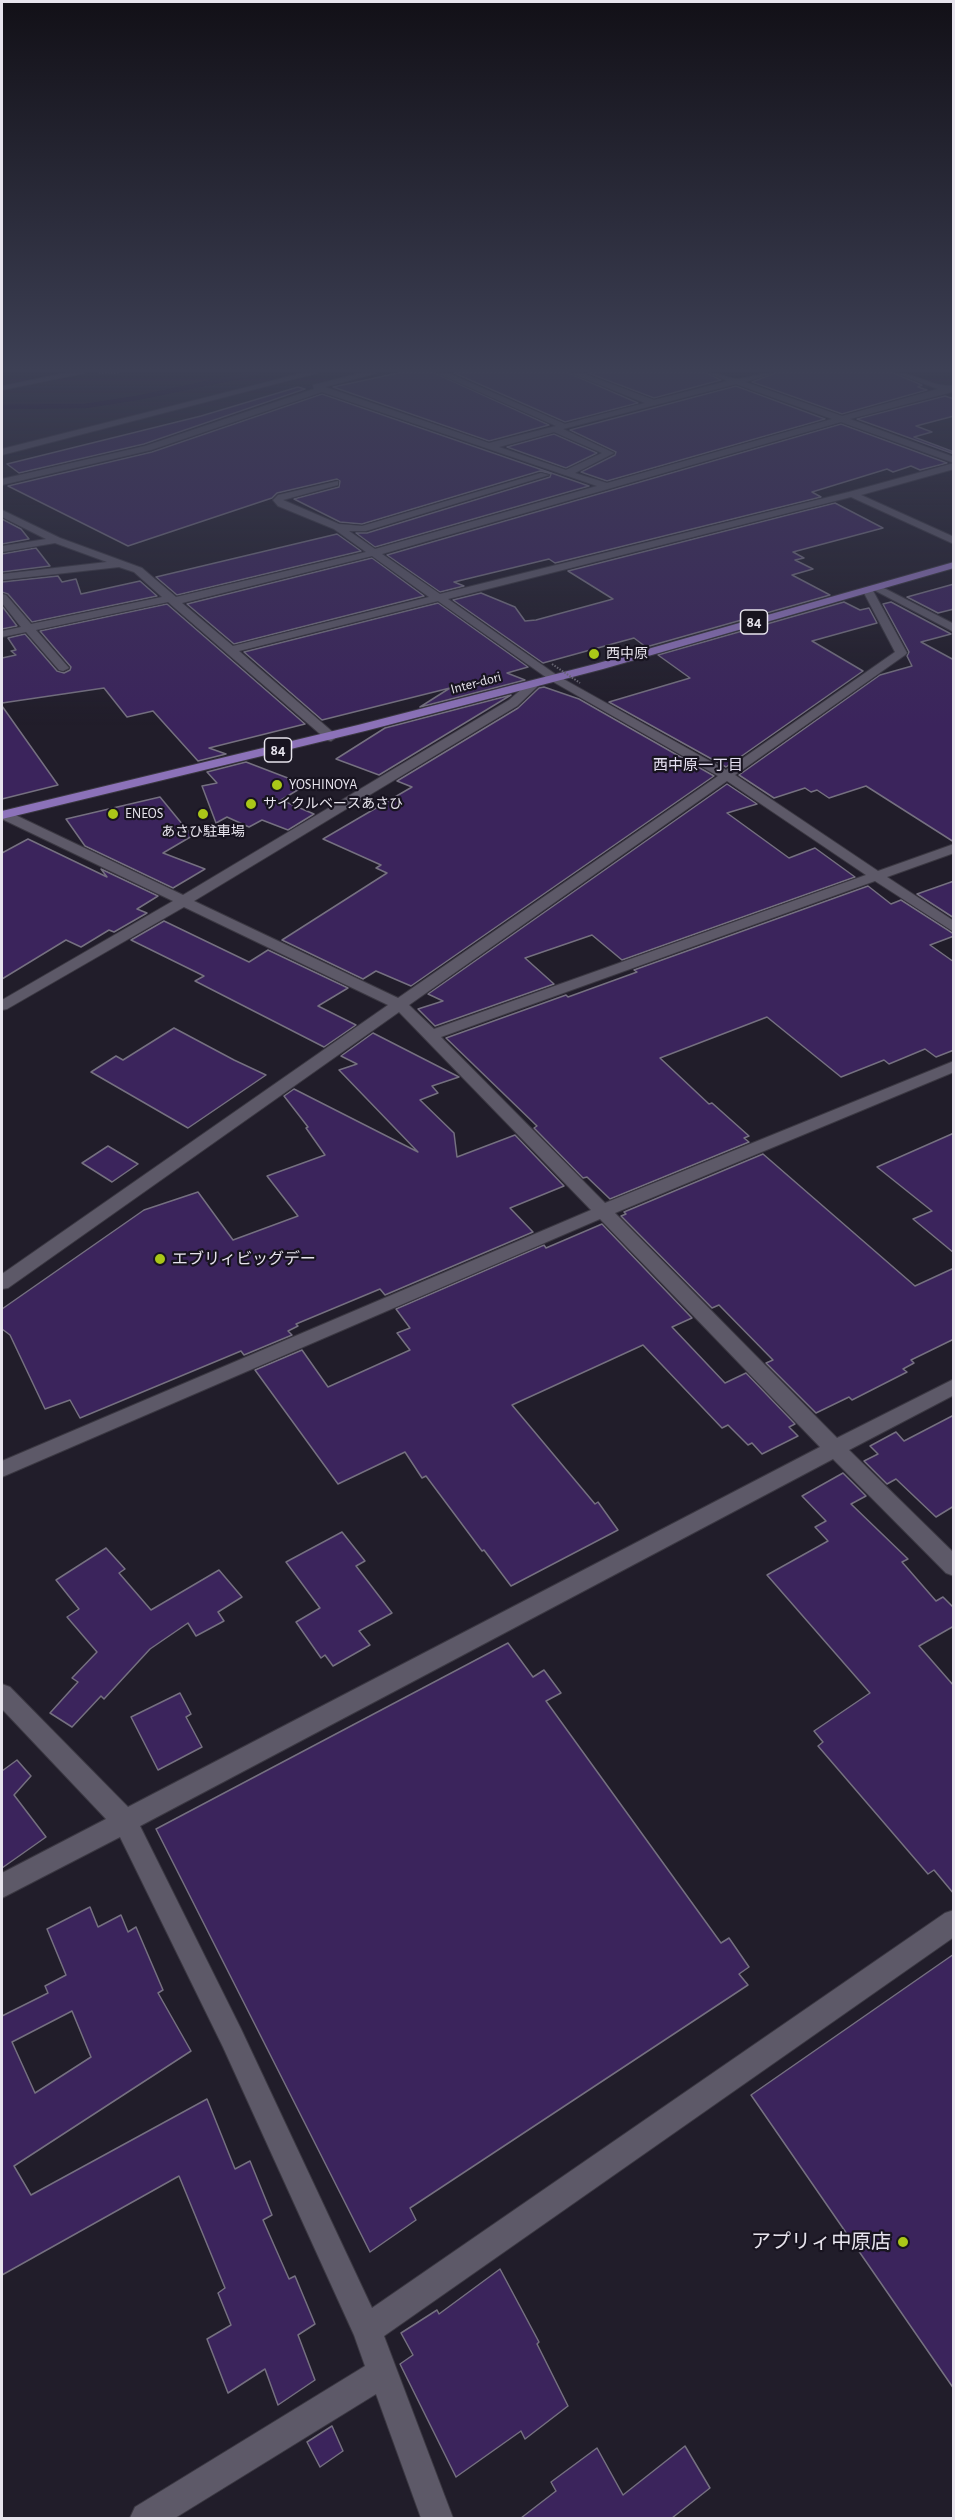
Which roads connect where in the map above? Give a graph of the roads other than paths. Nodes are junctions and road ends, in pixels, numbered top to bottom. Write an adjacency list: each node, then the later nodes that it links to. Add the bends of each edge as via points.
1 (305, 491): 8 (street, via 278,500)
2 (493, 491): 8 (street, via 362,529)
3 (588, 491): 12 (street)
4 (867, 491): 5 (street)
5 (852, 495): 10 (street); 18 (street)
6 (2, 513): 7 (street)
7 (7, 520): 9 (street)
8 (337, 527): 12 (street)
9 (56, 540): 11 (street); 13 (street)
10 (954, 541)
11 (2, 549)
12 (375, 553): 18 (street); 19 (street)
13 (126, 564): 15 (street); 19 (street)
14 (954, 565): 16 (main road, Inter-dori / 84)
15 (2, 577)
16 (873, 590): 21 (street); 25 (main road, Inter-dori / 84); 28 (street, via 901,653)
17 (2, 597): 20 (street)
18 (438, 598): 23 (street); 25 (street)
19 (173, 600): 20 (street); 23 (street)
20 (29, 628): 22 (street); 24 (street)
21 (954, 629)
22 (2, 634)
23 (231, 650): 27 (street)
24 (63, 668)
25 (554, 678): 26 (main road, Inter-dori / 84); 28 (street)
26 (535, 683): 27 (main road, Inter-dori / 84); 32 (street, via 513,703)
27 (331, 737): 29 (main road, Inter-dori / 84)
28 (726, 775): 31 (street); 34 (street)
29 (3, 815): 32 (street)
30 (954, 848): 31 (street)
31 (876, 876): 33 (street); 36 (street)
32 (184, 900): 34 (street); 35 (street)
33 (954, 928)
34 (401, 1005): 36 (street); 39 (street)
35 (2, 1006)
36 (430, 1036): 38 (street)
37 (954, 1066): 38 (street)
38 (603, 1212): 41 (street); 42 (street)
39 (2, 1283)
40 (954, 1386): 41 (street)
41 (834, 1448): 43 (street); 45 (street)
42 (2, 1469)
43 (954, 1567)
44 (2, 1694): 45 (street)
45 (125, 1821): 46 (street); 48 (street, via 232,2038)
46 (2, 1886)
47 (954, 1922): 48 (street)
48 (368, 2330): 49 (street)
49 (382, 2373): 50 (street); 51 (street)
50 (146, 2518)
51 (437, 2518)

